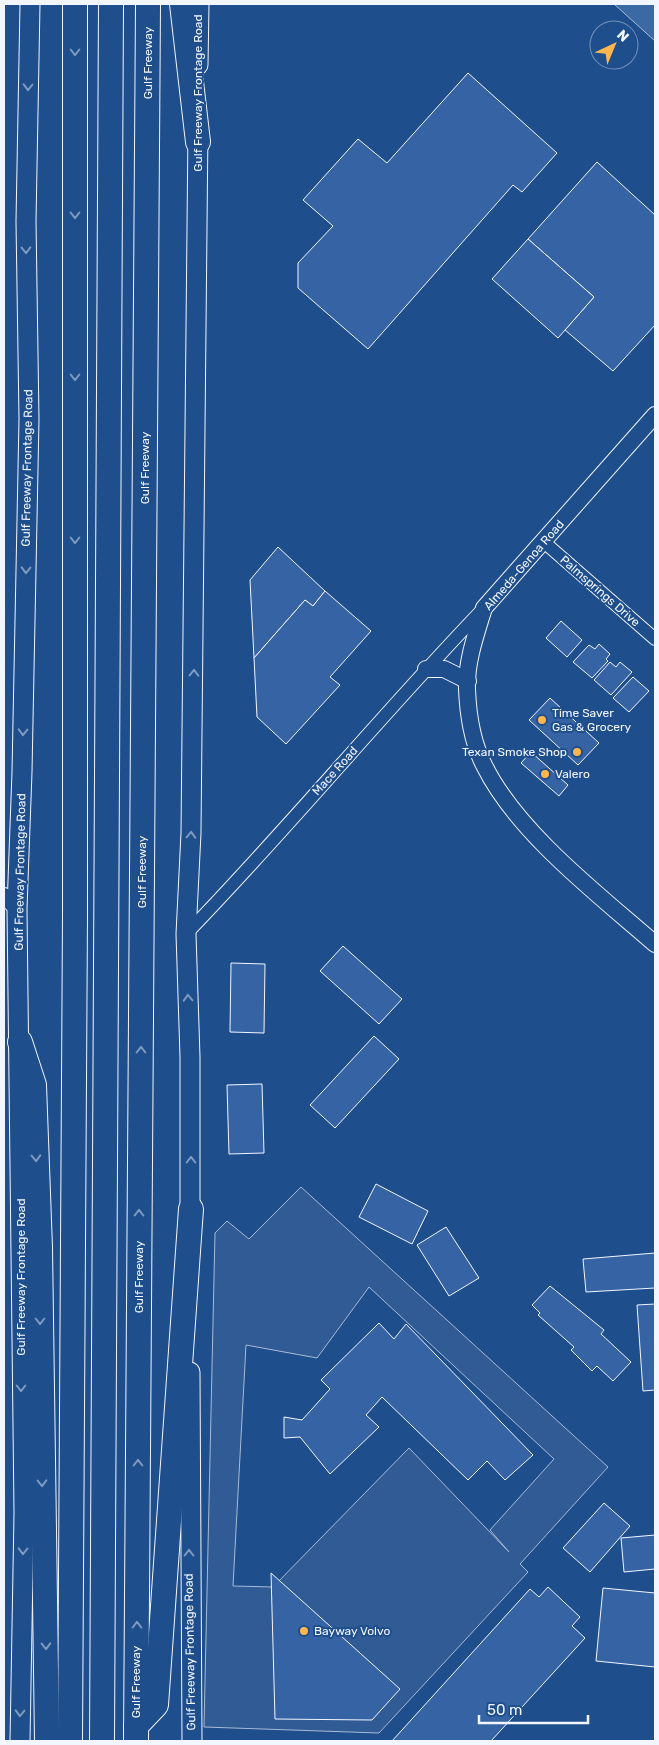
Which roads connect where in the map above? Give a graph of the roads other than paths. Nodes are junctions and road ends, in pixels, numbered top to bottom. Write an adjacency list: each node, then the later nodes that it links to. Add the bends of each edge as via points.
1 (30, 4): 14 (main road, Gulf Freeway Frontage Road, one-way to 14, via 26,222 29,419 22,772)
2 (75, 4): 22 (highway, one-way to 22, via 75,915)
3 (111, 4): 23 (highway)
4 (148, 4): 19 (highway, Gulf Freeway, one-way to 4)
5 (182, 4): 7 (highway)
6 (199, 4): 7 (main road, Gulf Freeway Frontage Road)
7 (198, 142): 15 (main road, Gulf Freeway Frontage Road, one-way to 7, via 192,804)
8 (655, 414): 9 (street, Almeda-Genoa Road)
9 (544, 542): 10 (street, Almeda-Genoa Road); 11 (street, Palmsprings Drive)
10 (484, 608): 12 (street, Mace Road); 13 (street, Almeda-Genoa Road, via 472,647)
11 (655, 639)
12 (426, 669): 13 (street, via 444,669); 15 (street, Mace Road)
13 (468, 681): 16 (street, Almeda-Genoa Road, via 471,725 484,766 506,802 577,876)
14 (10, 902): 17 (main road, Gulf Freeway Frontage Road)
15 (186, 934): 18 (main road, Gulf Freeway Frontage Road, one-way to 15)
16 (655, 944)
17 (20, 1042): 20 (main road, Gulf Freeway Frontage Road, one-way to 20, via 24,1513); 21 (highway, one-way to 21, via 34,1085 40,1248)
18 (191, 1209): 19 (highway, via 156,1705); 24 (main road, Gulf Freeway Frontage Road, one-way to 18, via 189,1568)
19 (136, 1734)
20 (20, 1741)
21 (48, 1741)
22 (70, 1741)
23 (102, 1741)
24 (192, 1741)

